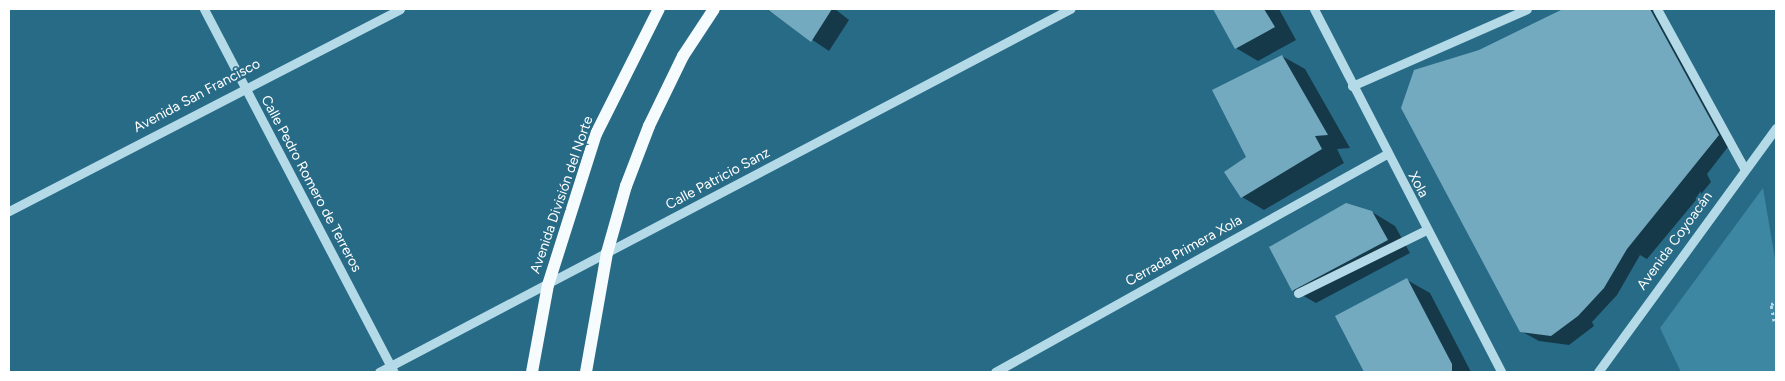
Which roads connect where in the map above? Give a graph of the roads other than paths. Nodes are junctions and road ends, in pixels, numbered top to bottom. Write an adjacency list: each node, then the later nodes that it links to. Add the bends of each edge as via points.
1 (204, 9): 9 (street, Calle Pedro Romero de Terreros)
2 (400, 9): 9 (street, Avenida San Francisco)
3 (659, 9): 17 (main road, Avenida División del Norte, via 596,134)
4 (714, 9): 16 (main road, via 683,56 649,126 626,186)
5 (1070, 9): 16 (street, Calle Patricio Sanz)
6 (1314, 9): 10 (street, Xola)
7 (1527, 9): 10 (street)
8 (1657, 9): 13 (street)
9 (244, 86): 14 (street, Avenida San Francisco); 19 (street, Calle Pedro Romero de Terreros)
10 (1352, 86): 12 (street, Xola)
11 (1776, 128): 13 (street, Avenida Coyoacán)
12 (1387, 154): 15 (street, Xola); 23 (street, Cerrada Primera Xola)
13 (1744, 168): 25 (street, Avenida Coyoacán)
14 (9, 211)
15 (1426, 230): 18 (street); 24 (street, Xola)
16 (607, 253): 17 (street, Calle Patricio Sanz); 22 (main road)
17 (548, 285): 19 (street, Calle Patricio Sanz); 21 (main road, Avenida División del Norte)
18 (1298, 293)
19 (392, 369): 20 (street, Calle Patricio Sanz)
20 (379, 372)
21 (532, 372)
22 (586, 372)
23 (995, 372)
24 (1501, 372)
25 (1598, 372)

